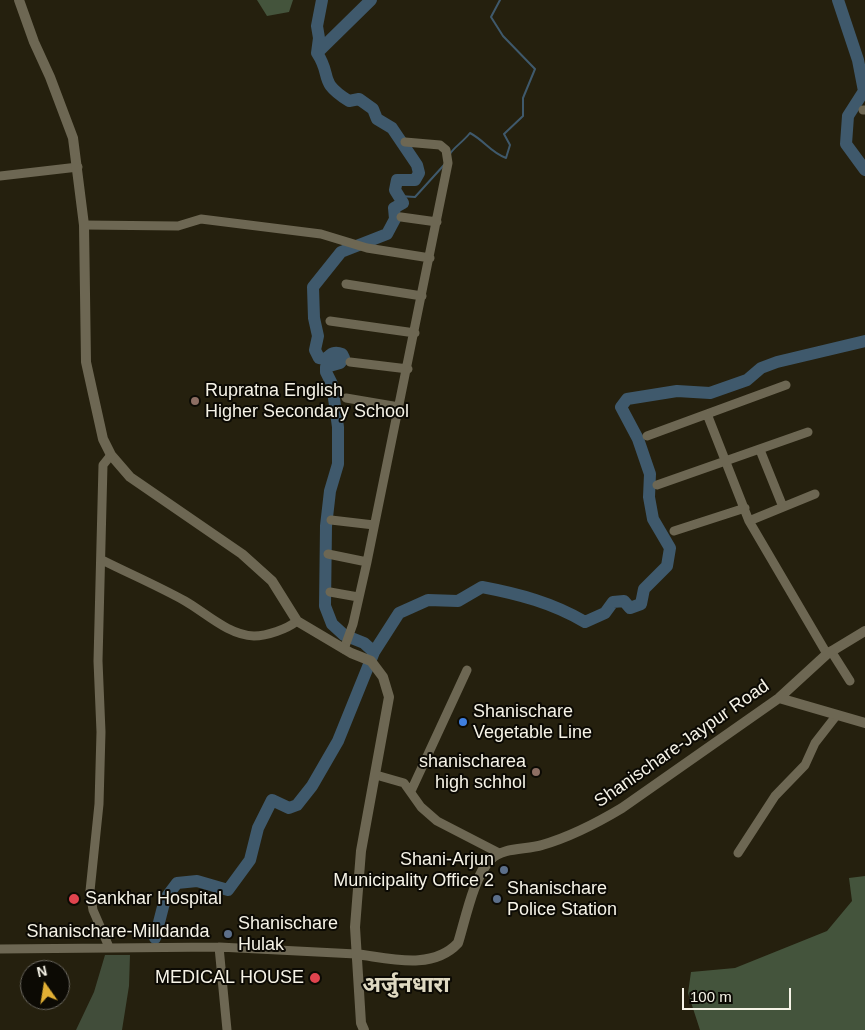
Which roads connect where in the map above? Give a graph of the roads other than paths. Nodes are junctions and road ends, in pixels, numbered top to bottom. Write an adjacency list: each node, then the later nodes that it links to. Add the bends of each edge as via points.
1 (19, 0): 3 (street, via 73,138)
2 (405, 142): 6 (street, via 440,145 446,150 448,156)
3 (78, 167): 4 (street); 7 (street)
4 (0, 176)
5 (401, 218): 6 (street)
6 (437, 222): 8 (street)
7 (84, 225): 8 (street, via 178,226 202,218 321,234 367,248); 22 (street, via 86,362 103,439)
8 (430, 258): 10 (street)
9 (346, 284): 10 (street)
10 (422, 296): 12 (street)
11 (330, 321): 12 (street)
12 (415, 332): 14 (street)
13 (350, 362): 14 (street)
14 (408, 369): 17 (street)
15 (786, 385): 18 (street)
16 (346, 398): 17 (street)
17 (399, 407): 30 (street)
18 (707, 414): 20 (street); 23 (street)
19 (808, 432): 21 (street)
20 (647, 436)
21 (760, 450): 23 (street); 26 (street)
22 (111, 455): 33 (street, via 103,465); 37 (street, via 130,477 242,554 272,581)
23 (726, 463): 24 (street); 27 (street)
24 (657, 485)
25 (815, 494): 26 (street)
26 (783, 507): 29 (street)
27 (745, 508): 29 (street); 31 (street)
28 (331, 520): 30 (street)
29 (749, 521): 40 (street)
30 (374, 525): 34 (street)
31 (674, 530)
32 (328, 554): 34 (street)
33 (102, 560): 37 (street, via 186,601 222,625 245,634 255,636); 50 (street, via 98,660 99,804 90,891 93,910)
34 (367, 562): 36 (street)
35 (330, 592): 36 (street)
36 (358, 597): 39 (street)
37 (297, 621): 39 (street)
38 (865, 631): 40 (street, Shanischare-Jaypur Road)
39 (344, 649): 46 (street, via 371,661 387,687 389,697)
40 (829, 653): 42 (street); 43 (street, Shanischare-Jaypur Road)
41 (467, 670): 47 (street)
42 (850, 682)
43 (779, 698): 44 (street); 48 (street, Shanischare-Jaypur Road, via 597,823 543,845)
44 (836, 716): 45 (street); 49 (street, via 815,744 805,765 775,796)
45 (865, 723)
46 (376, 775): 47 (street, via 398,780); 53 (street, via 362,851 355,927)
47 (410, 790): 48 (street, via 421,807 437,821)
48 (499, 853): 53 (street, via 482,872 454,947 417,962)
49 (738, 853)
50 (109, 947): 51 (street, Shanischare-Milldanda); 52 (street, Shanischare-Milldanda)
51 (219, 947): 53 (street, Shanischare-Milldanda); 55 (street)
52 (0, 949)
53 (356, 954): 54 (street)
54 (361, 1028)
55 (227, 1030)

